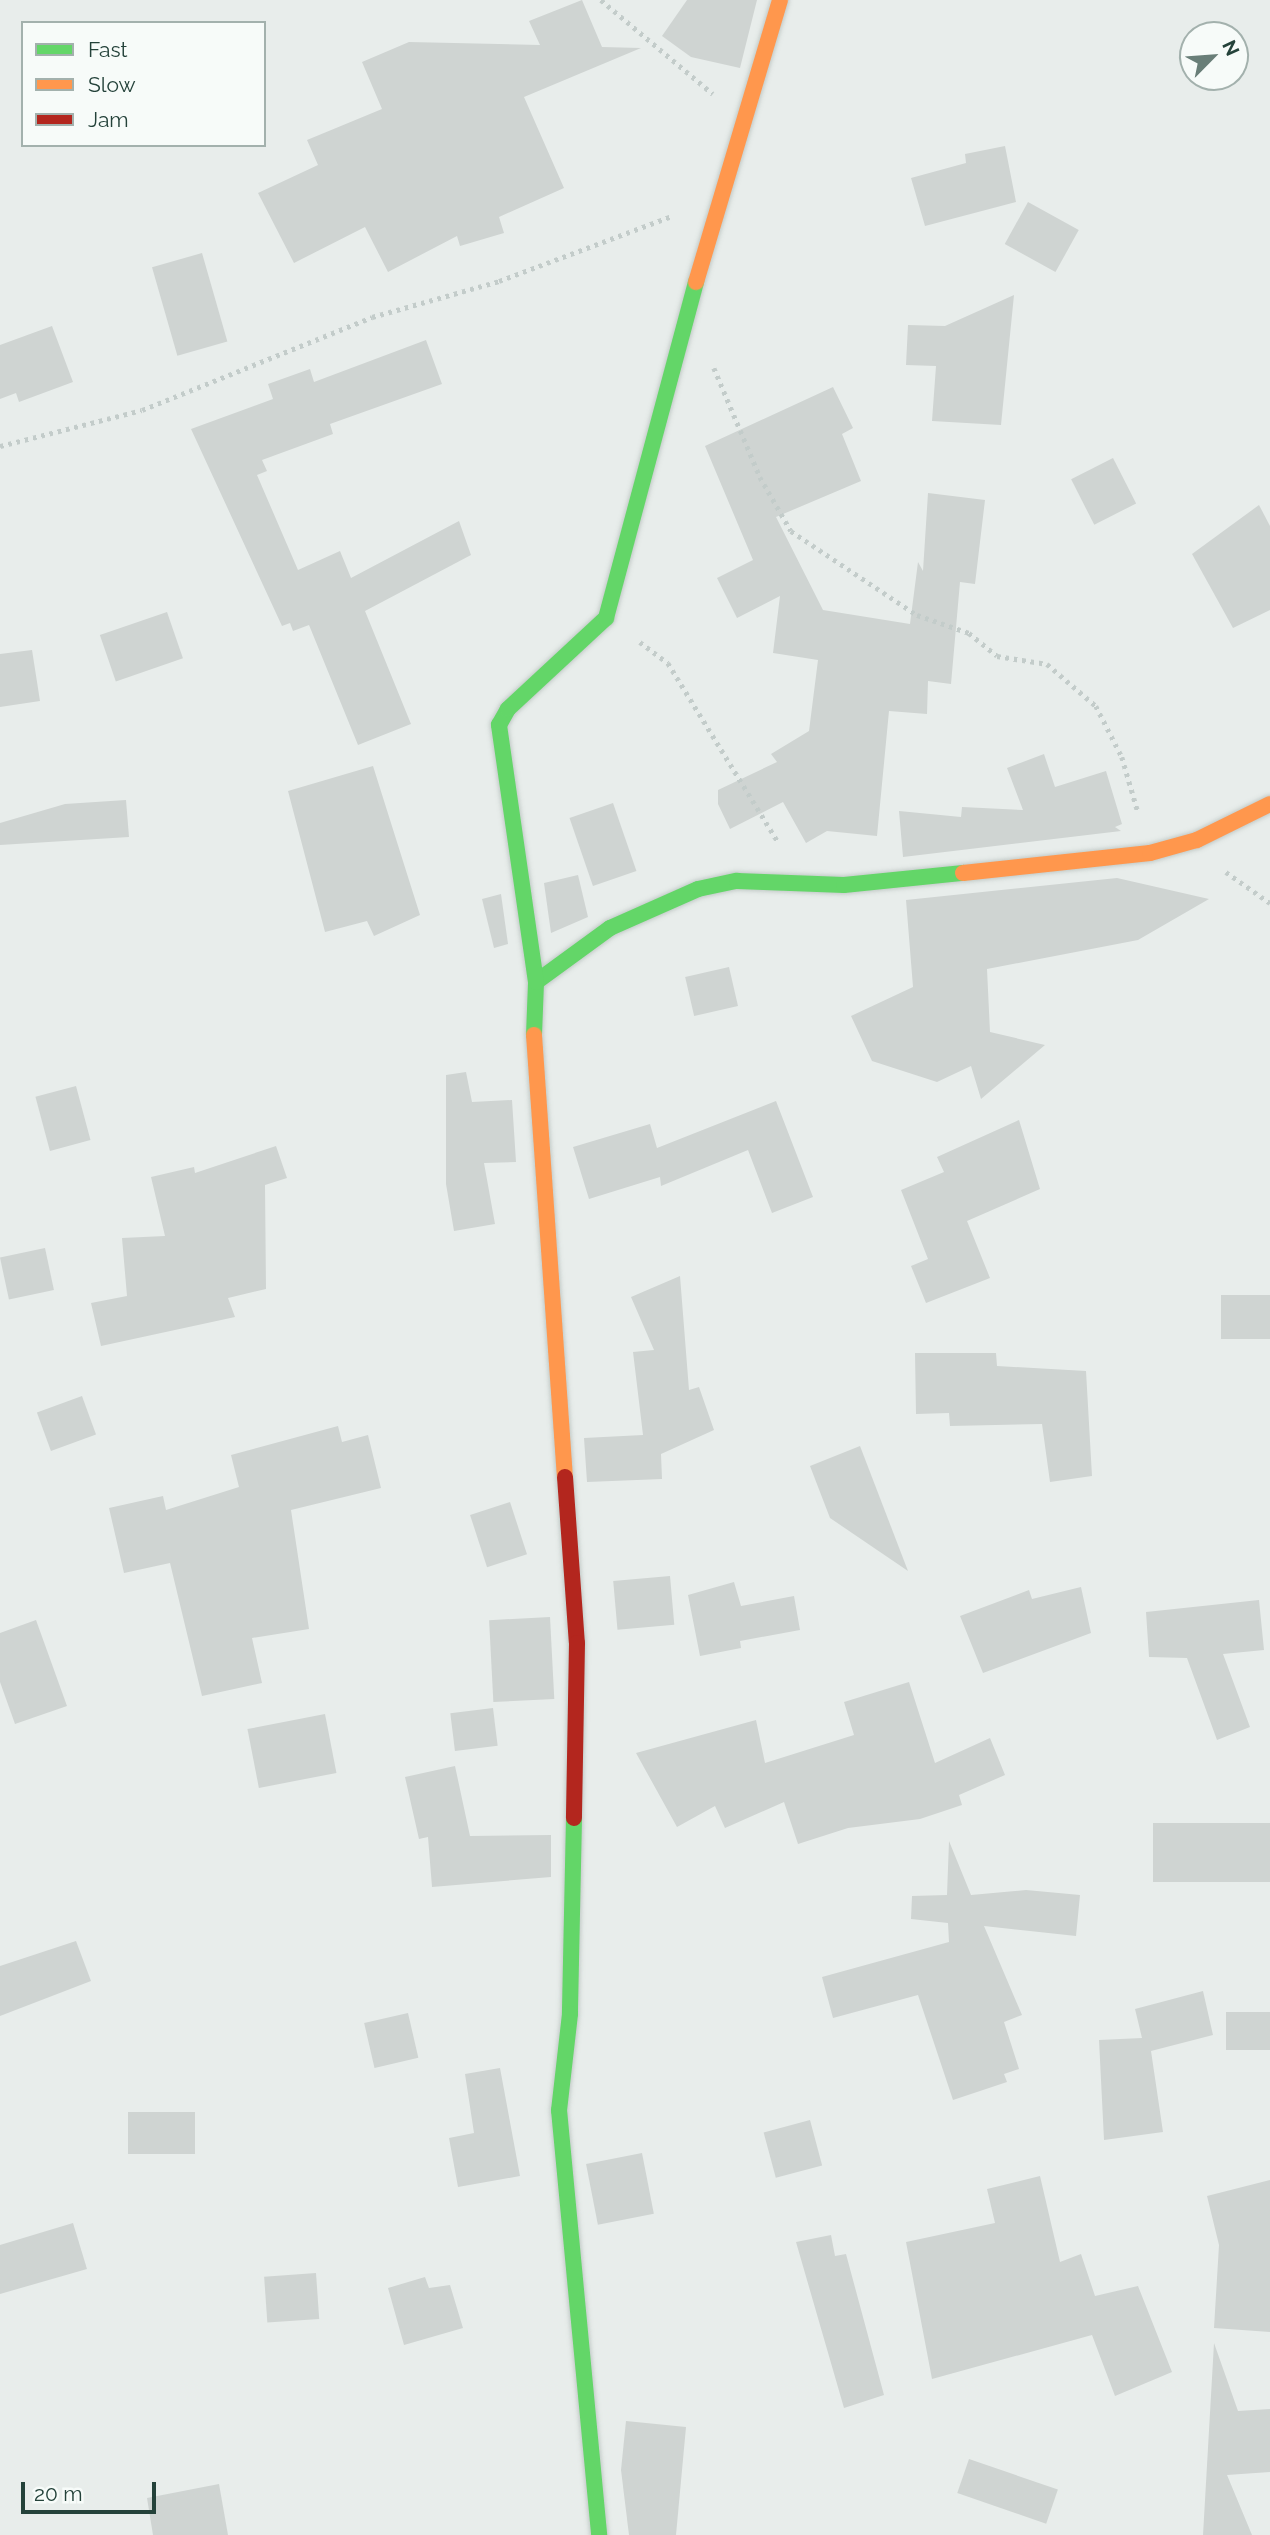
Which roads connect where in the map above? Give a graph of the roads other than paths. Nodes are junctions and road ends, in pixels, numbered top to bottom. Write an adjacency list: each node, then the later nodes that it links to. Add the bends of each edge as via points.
1 (779, 0): 3 (street, via 751,113 674,347 606,618 508,709 499,725)
2 (1270, 804): 3 (street, via 1197,840 1150,853 1027,870 802,884 737,881 677,897 610,928)
3 (536, 982): 4 (street, via 534,1045 578,1643 570,2014 559,2110)
4 (599, 2535)

